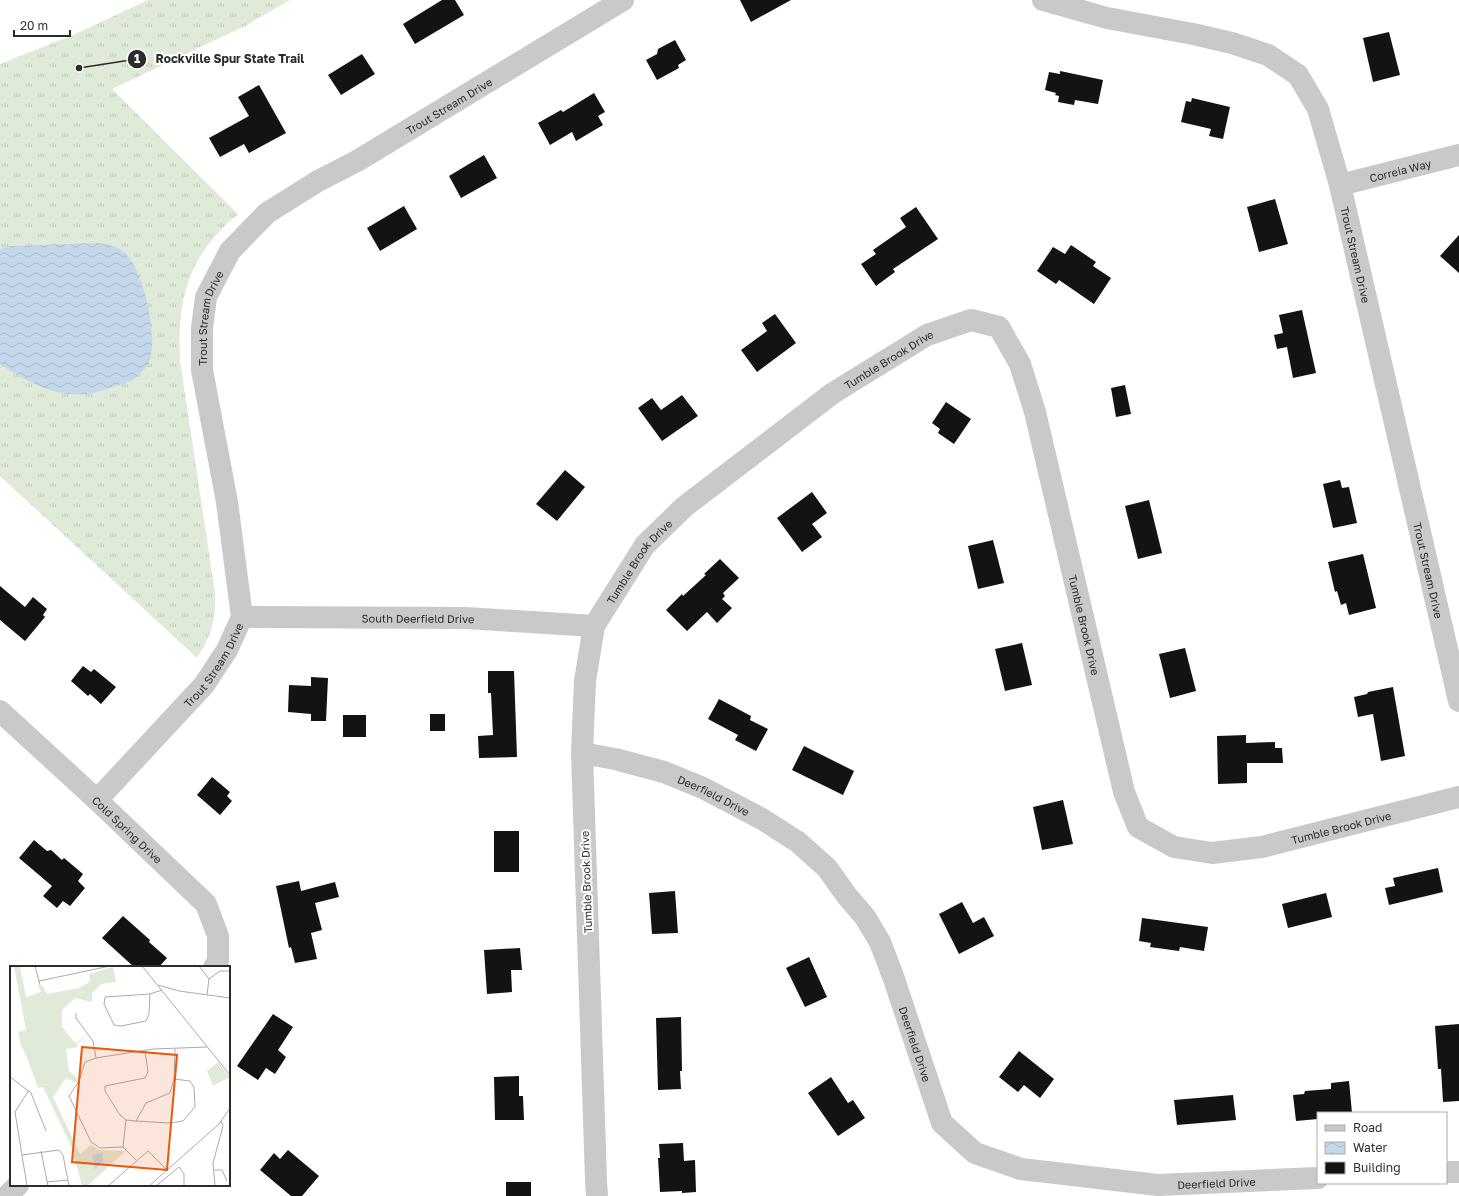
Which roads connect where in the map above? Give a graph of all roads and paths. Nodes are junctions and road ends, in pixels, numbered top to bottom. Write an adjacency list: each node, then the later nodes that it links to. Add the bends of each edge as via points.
1 (623, 0): 5 (street, Trout Stream Drive, via 267,213 230,251 206,297 202,328 202,370 227,502)
2 (1043, 0): 4 (street, Trout Stream Drive, via 1107,18 1232,43 1268,55 1298,75 1318,109)
3 (1459, 155): 4 (street, Correia Way)
4 (1340, 185): 7 (street, Trout Stream Drive)
5 (242, 617): 6 (street, South Deerfield Drive, via 466,618); 11 (street, Trout Stream Drive, via 227,650 204,685)
6 (594, 626): 9 (street, Tumble Brook Drive, via 585,681); 10 (street, Tumble Brook Drive, via 645,545 684,507 833,393 927,335 971,320 999,327 1020,364 1035,412 1124,792 1138,827 1174,847 1212,853 1262,847)
7 (1459, 701)
8 (0, 712): 11 (street, Cold Spring Drive)
9 (582, 753): 17 (street, Deerfield Drive, via 664,772 703,788 762,818 798,842 827,868 865,917 880,942 942,1123 975,1153 1021,1169); 19 (street, Tumble Brook Drive)
10 (1459, 797)
11 (97, 800): 12 (street, Cold Spring Drive, via 206,904 218,936 218,962)
12 (215, 966)
13 (1447, 1172): 14 (street)
14 (1459, 1172)
15 (1317, 1178): 17 (street, Deerfield Drive)
16 (17, 1186): 18 (street)
17 (1158, 1191)
18 (7, 1196)
19 (597, 1196)

